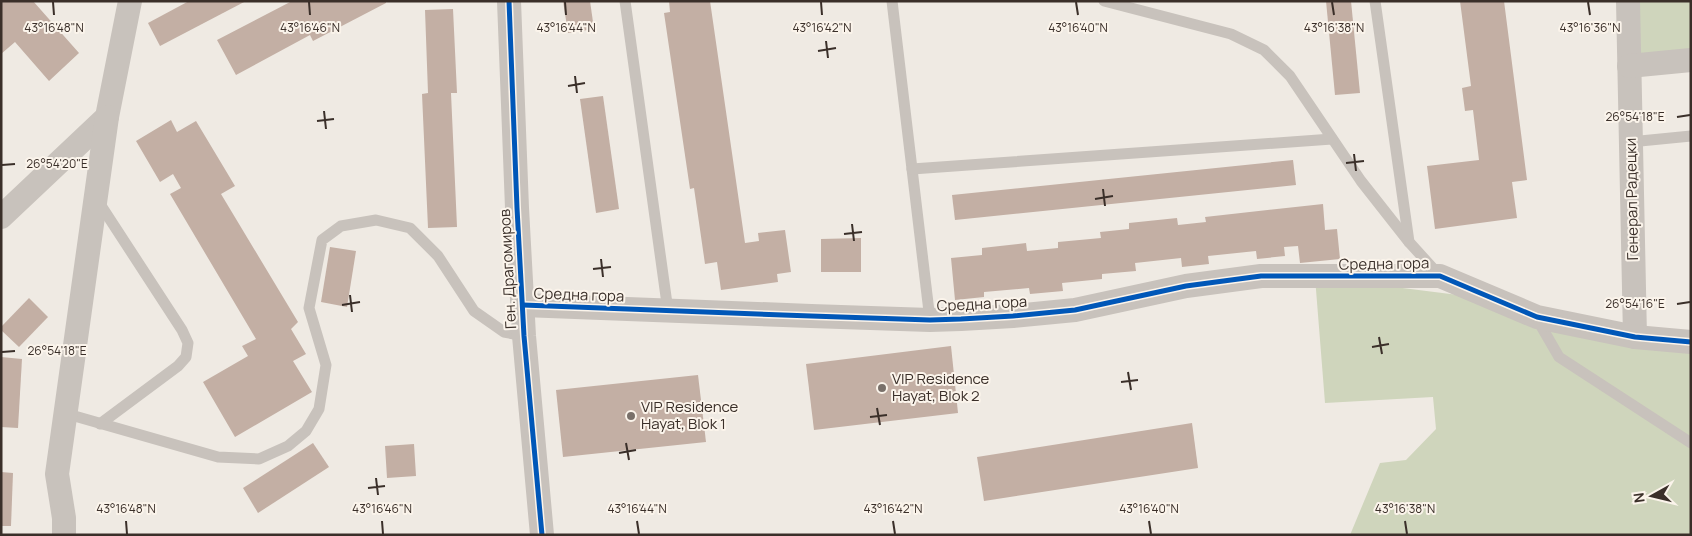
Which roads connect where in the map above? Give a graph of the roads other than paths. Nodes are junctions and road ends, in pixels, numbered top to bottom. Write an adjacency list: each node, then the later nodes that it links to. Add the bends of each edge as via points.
1 (130, 1): 10 (street)
2 (509, 1): 19 (street, Ген. Драгомиров, via 516,208)
3 (625, 1): 20 (lane)
4 (892, 1): 14 (lane)
5 (1104, 1): 12 (lane, via 1231,34 1264,50 1290,76)
6 (1375, 1): 17 (lane)
7 (1628, 1): 9 (street, Генерал Радецки)
8 (1691, 60): 9 (street)
9 (1629, 66): 13 (street, Генерал Радецки)
10 (108, 117): 15 (street); 16 (street)
11 (1691, 136): 13 (lane)
12 (1332, 138): 14 (lane); 17 (lane)
13 (1630, 142): 24 (street, Генерал Радецки)
14 (912, 169): 22 (lane)
15 (96, 198): 26 (street); 27 (lane, via 188,343 186,357 178,366)
16 (1, 217)
17 (1409, 242): 18 (lane)
18 (1440, 276): 21 (street); 22 (street, Средна гора, via 1261,276 1186,286 1075,310)
19 (523, 305): 20 (street, Средна гора); 23 (street, Ген. Драгомиров)
20 (668, 311): 22 (street, Средна гора)
21 (1537, 317): 24 (street); 28 (lane, via 1559,357)
22 (930, 320)
23 (524, 336): 27 (lane, via 504,332 474,311 438,256 410,228 376,220 341,226 322,240 309,308 326,366 319,409 306,431 288,446 259,459 218,457); 30 (street, Ген. Драгомиров)
24 (1635, 337): 25 (street)
25 (1691, 342)
26 (64, 413): 27 (lane); 29 (street, via 57,474)
27 (100, 424)
28 (1691, 443)
29 (64, 535)
30 (542, 535)

